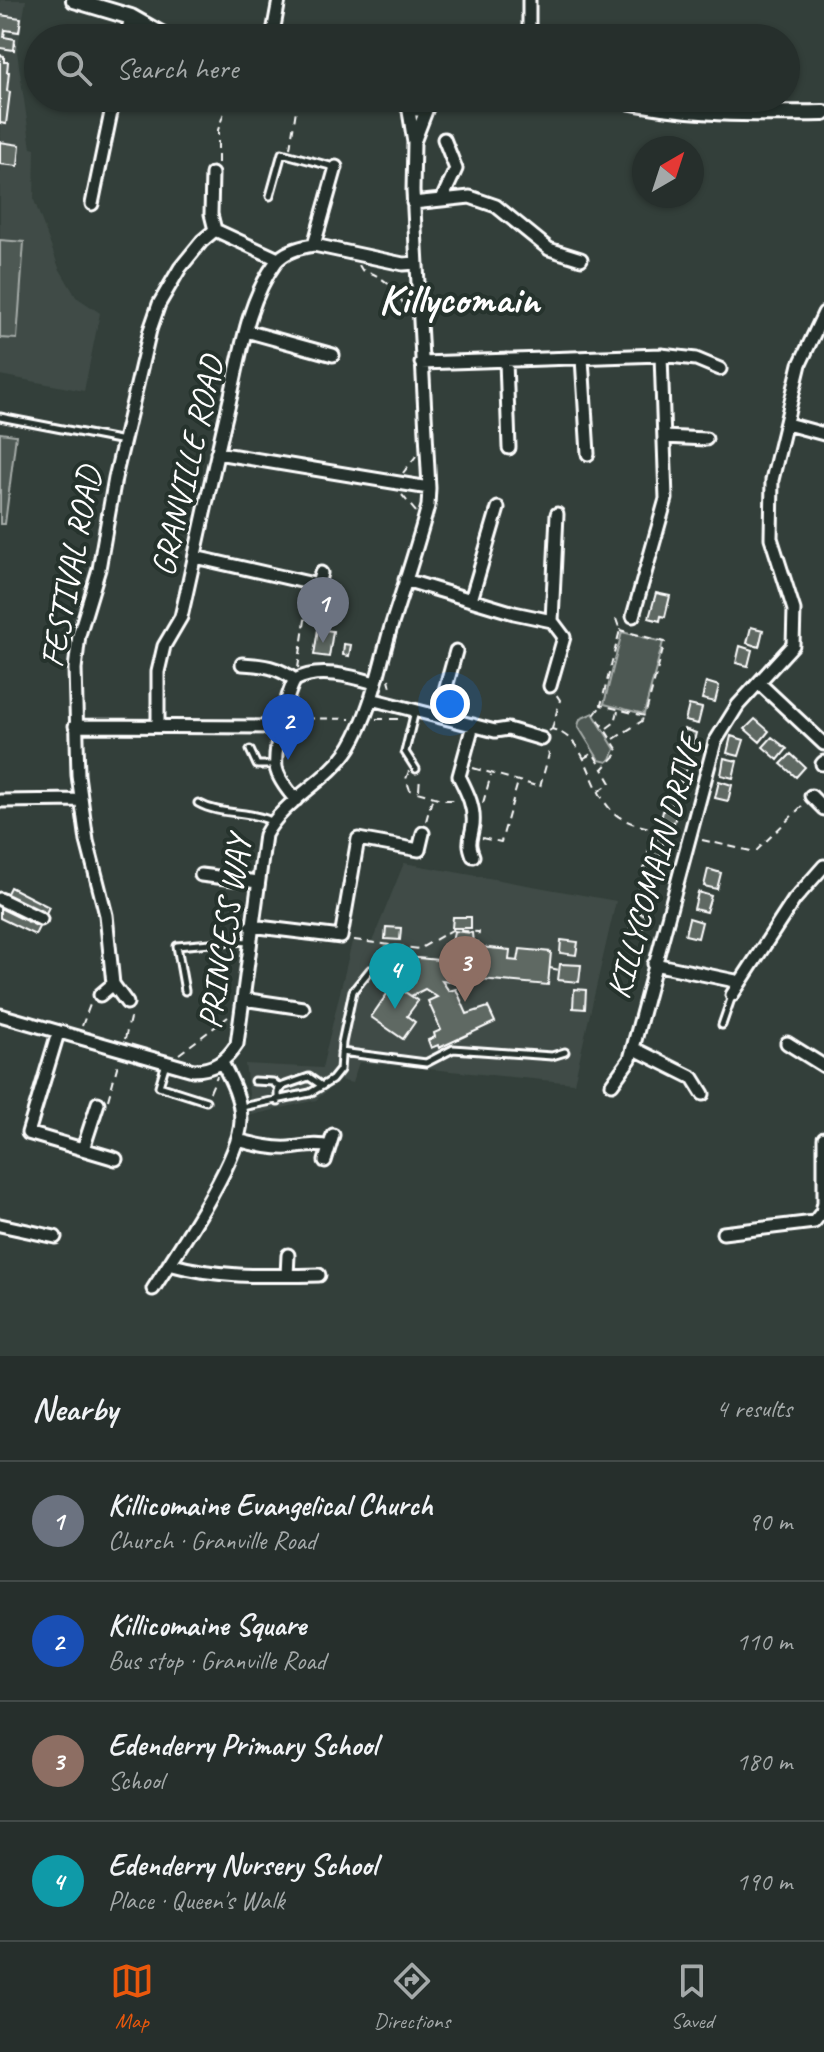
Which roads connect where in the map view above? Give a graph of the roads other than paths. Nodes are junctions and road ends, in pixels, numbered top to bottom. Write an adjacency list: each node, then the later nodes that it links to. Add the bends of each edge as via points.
1 (74, 0): 4 (street)
2 (279, 0): 7 (street)
3 (529, 0): 8 (street)
4 (131, 17): 5 (street); 6 (street)
5 (129, 24)
6 (143, 24)
7 (275, 24)
8 (529, 24)
9 (111, 112): 21 (street)
10 (407, 112): 15 (street, PRINCESS WAY)
11 (426, 112): 15 (street, PRINCESS WAY)
12 (695, 112): 13 (street)
13 (824, 113)
14 (444, 139): 19 (street, via 456,169)
15 (414, 142): 20 (street, PRINCESS WAY)
16 (336, 167): 18 (lane, via 282,153); 23 (street)
17 (212, 174): 22 (street)
18 (270, 196)
19 (442, 199): 20 (street); 25 (street, via 470,197 496,206 549,249)
20 (413, 203): 26 (street, PRINCESS WAY)
21 (92, 204)
22 (215, 230): 24 (street); 40 (street, FESTIVAL ROAD, via 180,268 159,304)
23 (314, 245): 24 (street); 26 (street)
24 (278, 259): 28 (street, GRANVILLE ROAD)
25 (581, 259)
26 (416, 263): 33 (street, PRINCESS WAY)
27 (824, 313): 36 (street, KILLYCOMAIN DRIVE, via 800,364)
28 (246, 331): 29 (street); 42 (street, GRANVILLE ROAD)
29 (333, 355)
30 (661, 355): 31 (street); 34 (street, via 696,359); 38 (street)
31 (582, 358): 32 (street); 43 (street)
32 (506, 360): 33 (street); 41 (street)
33 (421, 363): 44 (street, PRINCESS WAY)
34 (720, 369)
35 (0, 417): 40 (lane)
36 (787, 424): 37 (street); 57 (street, KILLYCOMAIN DRIVE, via 772,480 771,538 794,610 793,645)
37 (824, 434)
38 (664, 437): 39 (street); 51 (street, via 666,499)
39 (706, 439)
40 (124, 441): 64 (street, FESTIVAL ROAD, via 99,569 79,635)
41 (509, 448)
42 (217, 453): 44 (street); 47 (street, GRANVILLE ROAD)
43 (588, 454)
44 (429, 488): 48 (street, PRINCESS WAY)
45 (498, 508): 49 (street)
46 (557, 514): 52 (street)
47 (195, 557): 50 (street, via 319,579); 65 (street, GRANVILLE ROAD, via 181,617 164,646 158,672)
48 (405, 580): 49 (street); 56 (street, PRINCESS WAY)
49 (471, 600): 52 (street)
50 (313, 604)
51 (633, 616)
52 (552, 621): 58 (street, via 564,637)
53 (456, 651): 61 (street)
54 (242, 664): 55 (street, via 264,665)
55 (299, 678): 56 (street, via 313,673); 62 (street, via 289,689)
56 (375, 683): 59 (street, PRINCESS WAY)
57 (759, 683): 67 (street); 87 (street, KILLYCOMAIN DRIVE, via 715,742)
58 (550, 686)
59 (371, 699): 60 (street); 73 (street, PRINCESS WAY, via 340,761)
60 (414, 715): 61 (street); 70 (lane, via 405,752)
61 (438, 716): 63 (street)
62 (282, 722): 65 (street); 69 (street)
63 (473, 725): 66 (street); 79 (street, via 459,776 470,799 468,843)
64 (75, 726): 65 (street); 72 (street, FESTIVAL ROAD)
65 (158, 726)
66 (542, 739)
67 (824, 744)
68 (250, 750): 69 (lane, via 257,765)
69 (276, 765): 73 (street)
70 (416, 769)
71 (811, 796): 76 (street)
72 (81, 800): 74 (street); 90 (street, FESTIVAL ROAD, via 106,915)
73 (296, 800): 77 (street, PRINCESS WAY)
74 (0, 801)
75 (198, 803): 77 (lane, via 212,811)
76 (824, 809)
77 (272, 821): 82 (street, PRINCESS WAY)
78 (423, 833): 85 (street, via 419,850 358,839 341,937)
79 (473, 856)
80 (824, 866): 89 (street, via 794,900)
81 (201, 875): 82 (street)
82 (258, 882): 85 (street, PRINCESS WAY)
83 (0, 899): 84 (street)
84 (41, 919)
85 (251, 926): 86 (street, PRINCESS WAY)
86 (249, 942): 91 (lane, via 177,946); 94 (street, PRINCESS WAY)
87 (654, 964): 89 (street); 101 (street, KILLYCOMAIN DRIVE)
88 (370, 970): 102 (lane, via 353,991)
89 (740, 982): 93 (street)
90 (113, 984): 92 (street); 95 (street)
91 (185, 991)
92 (100, 995)
93 (732, 995): 98 (lane)
94 (243, 999): 96 (street); 104 (street, PRINCESS WAY, via 237,1044)
95 (127, 1003)
96 (303, 1008)
97 (0, 1015): 99 (street, PRINCESS WAY)
98 (722, 1025)
99 (58, 1033): 105 (street, PRINCESS WAY); 118 (street, via 28,1133)
100 (787, 1043): 106 (street)
101 (633, 1048): 108 (street, KILLYCOMAIN DRIVE); 111 (street, via 693,1078)
102 (341, 1052): 103 (lane, via 426,1063 453,1049 552,1056); 109 (lane, via 340,1070)
103 (565, 1052)
104 (222, 1063): 105 (street, PRINCESS WAY, via 204,1070); 115 (street)
105 (169, 1064): 112 (lane, via 159,1086)
106 (824, 1066)
107 (254, 1081): 110 (lane, via 273,1082)
108 (612, 1084)
109 (322, 1086): 110 (lane, via 309,1077); 113 (lane)
110 (281, 1089): 113 (lane)
111 (703, 1094)
112 (206, 1101)
113 (278, 1102): 115 (lane)
114 (98, 1103): 118 (street)
115 (240, 1108): 117 (street)
116 (824, 1138): 122 (street, via 824,1202 814,1222)
117 (237, 1140): 120 (street, via 289,1148 331,1141); 125 (street, via 226,1169)
118 (83, 1149): 119 (street)
119 (116, 1159)
120 (325, 1161)
121 (0, 1225): 123 (street)
122 (723, 1233)
123 (55, 1237)
124 (288, 1255): 126 (street)
125 (169, 1264): 126 (street, via 230,1276); 128 (street)
126 (287, 1275): 127 (street)
127 (319, 1275)
128 (153, 1289)

